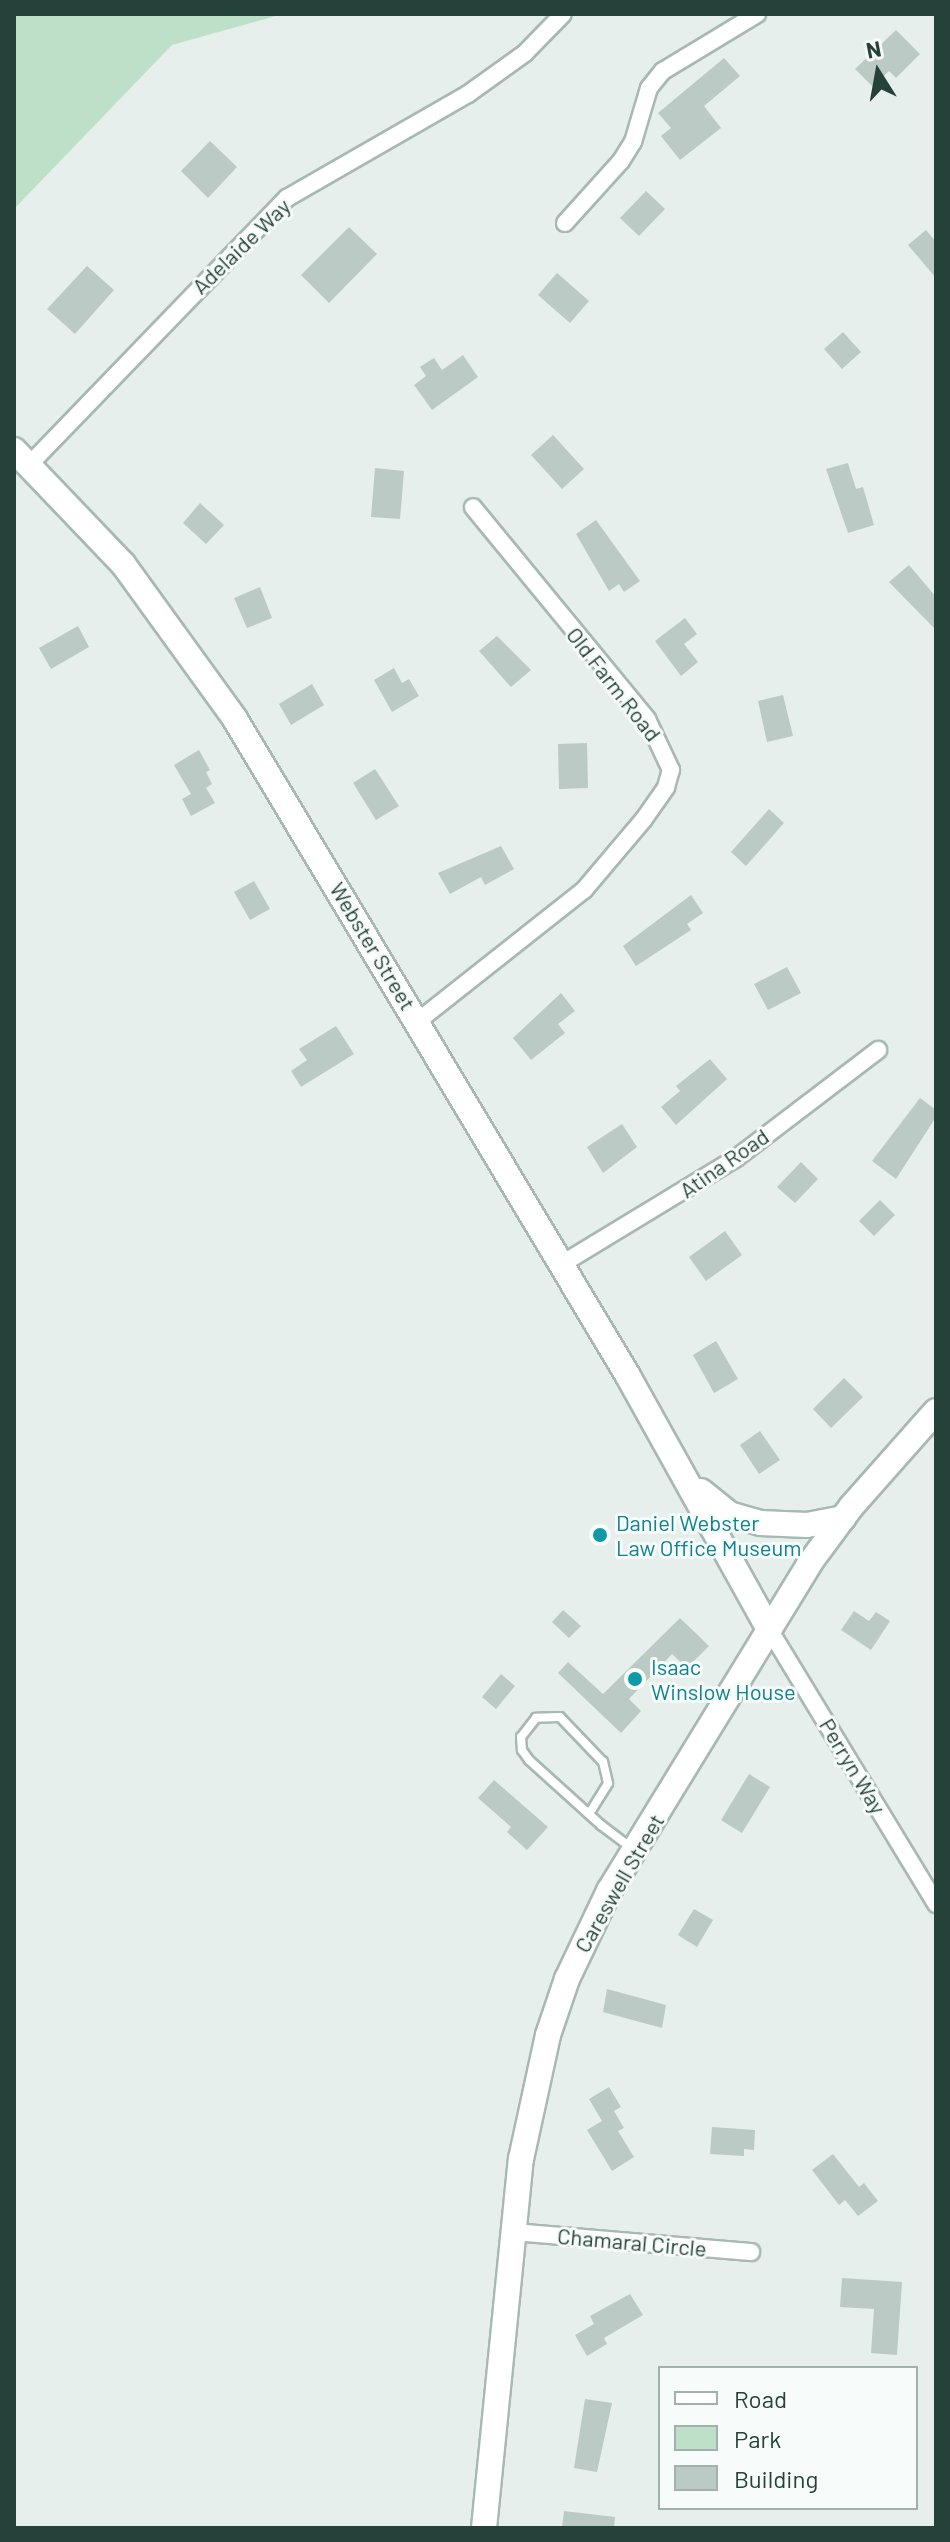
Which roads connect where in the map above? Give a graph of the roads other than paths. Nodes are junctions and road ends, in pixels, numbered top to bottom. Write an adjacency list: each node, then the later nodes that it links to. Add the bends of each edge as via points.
1 (563, 14): 4 (street, Adelaide Way, via 525,53 468,94 287,198)
2 (757, 14): 3 (street, via 663,71 645,97 627,151)
3 (565, 223)
4 (22, 457): 6 (street, Webster Street, via 113,553 172,628 235,719)
5 (473, 507): 6 (street, Old Farm Road, via 647,719 671,770 644,819 584,890)
6 (418, 1021): 8 (street, Webster Street)
7 (878, 1050): 8 (street, Atina Road, via 735,1159)
8 (562, 1264): 10 (street, Webster Street)
9 (936, 1411): 11 (street, Careswell Street)
10 (685, 1475): 11 (street, Webster Street, via 729,1514 760,1523 807,1525); 12 (street, Webster Street)
11 (843, 1518): 12 (street, Careswell Street)
12 (769, 1629): 14 (street, Careswell Street); 15 (street, Perryn Way)
13 (589, 1814): 13 (lane, via 522,1750 521,1737 536,1718 560,1717 603,1762 608,1783); 14 (lane)
14 (635, 1851): 16 (street, Careswell Street, via 588,1932 548,2035 521,2159)
15 (936, 1904)
16 (513, 2232): 17 (street, Chamaral Circle); 18 (street, Careswell Street)
17 (751, 2252)
18 (484, 2528)

